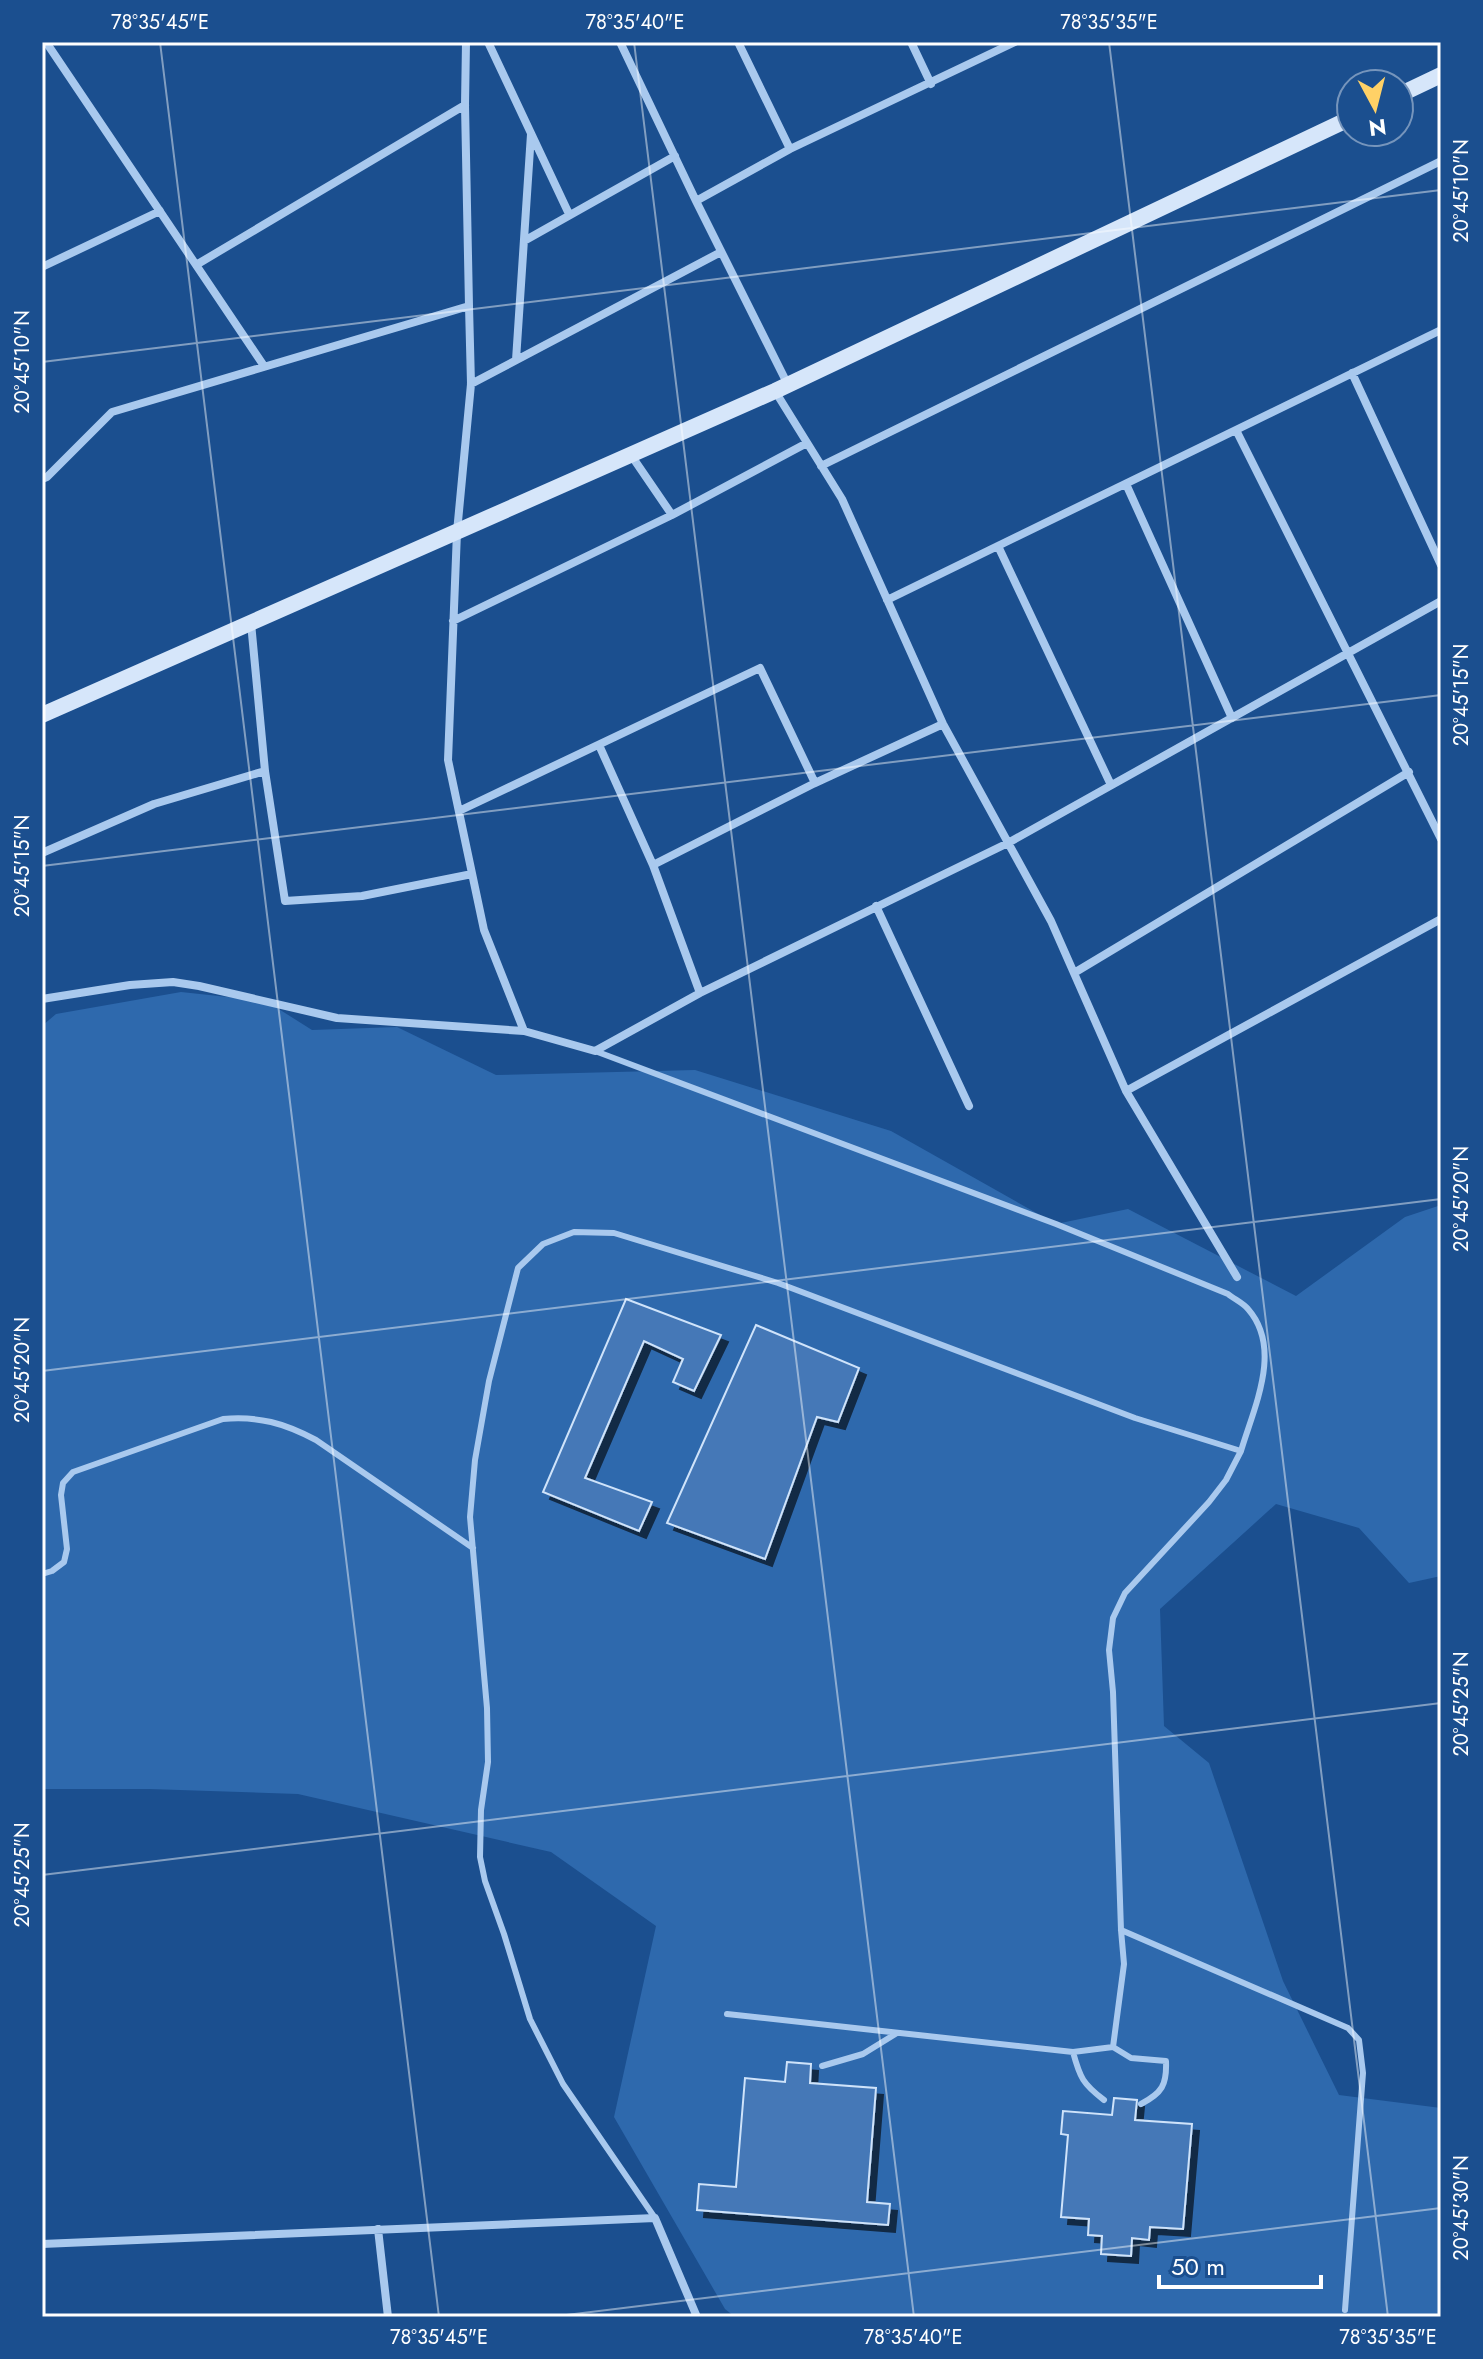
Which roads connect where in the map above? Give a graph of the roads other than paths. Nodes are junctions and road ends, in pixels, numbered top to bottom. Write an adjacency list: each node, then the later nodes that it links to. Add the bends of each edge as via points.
1 (46, 42): 18 (street)
2 (466, 42): 11 (street)
3 (488, 42): 13 (street)
4 (620, 42): 15 (street)
5 (738, 42): 14 (street)
6 (911, 42): 9 (street)
7 (1015, 42): 9 (street)
8 (1441, 75): 10 (street)
9 (931, 84): 14 (street)
10 (1415, 87)
11 (465, 105): 22 (street); 24 (street)
12 (1335, 126): 30 (street)
13 (531, 134): 19 (street); 20 (street)
14 (790, 149): 17 (street)
15 (675, 156): 17 (street); 19 (street)
16 (1441, 161): 34 (street)
17 (696, 201): 21 (street)
18 (160, 211): 22 (street); 23 (street)
19 (569, 214): 20 (street)
20 (524, 241): 26 (street)
21 (721, 252): 26 (street); 30 (street)
22 (196, 265): 27 (street)
23 (42, 267)
24 (469, 306): 27 (street); 29 (street)
25 (1441, 330): 28 (street)
26 (516, 360): 29 (street)
27 (264, 366): 35 (street, via 112,412)
28 (1352, 373): 31 (street); 40 (street)
29 (471, 384): 38 (street)
30 (782, 388): 32 (street); 33 (street)
31 (1236, 430): 36 (street); 45 (street)
32 (807, 443): 34 (street); 37 (street)
33 (631, 455): 37 (street); 38 (street)
34 (821, 466): 41 (street, via 842,499)
35 (42, 479)
36 (1126, 484): 39 (street); 47 (street)
37 (672, 515): 43 (street)
38 (457, 532): 43 (street); 44 (street)
39 (998, 546): 41 (street); 53 (street)
40 (1441, 565)
41 (887, 600): 48 (street)
42 (1441, 601): 45 (street)
43 (453, 621): 54 (street, via 448,760)
44 (251, 623): 46 (street); 50 (street)
45 (1347, 654): 47 (street); 51 (street)
46 (42, 715)
47 (1232, 718): 53 (street)
48 (943, 724): 52 (street); 56 (street)
49 (599, 745): 52 (street, via 760,668); 54 (street); 58 (street)
50 (265, 771): 57 (street, via 154,804); 59 (street, via 285,901 362,896)
51 (1409, 772): 55 (street); 62 (street)
52 (815, 783): 58 (street)
53 (1111, 785): 56 (street)
54 (459, 811): 59 (street)
55 (1441, 839)
56 (1008, 843): 60 (street); 62 (street)
57 (42, 853)
58 (653, 865): 63 (street)
59 (472, 874): 65 (street, via 484,930)
60 (876, 906): 63 (street); 68 (street)
61 (1441, 919): 67 (street)
62 (1074, 973): 67 (street)
63 (700, 993): 66 (street)
64 (42, 999): 65 (street, via 173,982 337,1018)
65 (524, 1031): 66 (street)
66 (595, 1051): 70 (lane, via 1042,1218 1228,1294 1247,1307 1265,1346 1264,1372)
67 (1126, 1091): 69 (street)
68 (969, 1106)
69 (1237, 1277)
70 (1241, 1451): 71 (lane, via 1135,1418 778,1283 614,1233 574,1232 543,1244 518,1268 475,1460); 73 (lane, via 1226,1480 1125,1593 1113,1618 1109,1650)
71 (473, 1548): 72 (lane, via 316,1440 294,1428 249,1417 223,1419 73,1472 61,1495 64,1562); 81 (lane, via 487,1708 480,1857 485,1881 530,2019 563,2084)
72 (42, 1574)
73 (1121, 1930): 76 (lane, via 1124,1964); 84 (lane, via 1348,2028 1359,2040 1363,2073)
74 (727, 2014): 75 (lane)
75 (897, 2033): 77 (lane); 78 (lane, via 863,2054)
76 (1113, 2047): 77 (lane); 80 (lane, via 1131,2058 1166,2061 1167,2080 1156,2097)
77 (1073, 2052): 79 (lane, via 1087,2087)
78 (822, 2066)
79 (1104, 2100)
80 (1141, 2104)
81 (655, 2218): 82 (street); 86 (street)
82 (378, 2229): 83 (street); 85 (street)
83 (42, 2244)
84 (1345, 2310)
85 (388, 2317)
86 (697, 2317)

